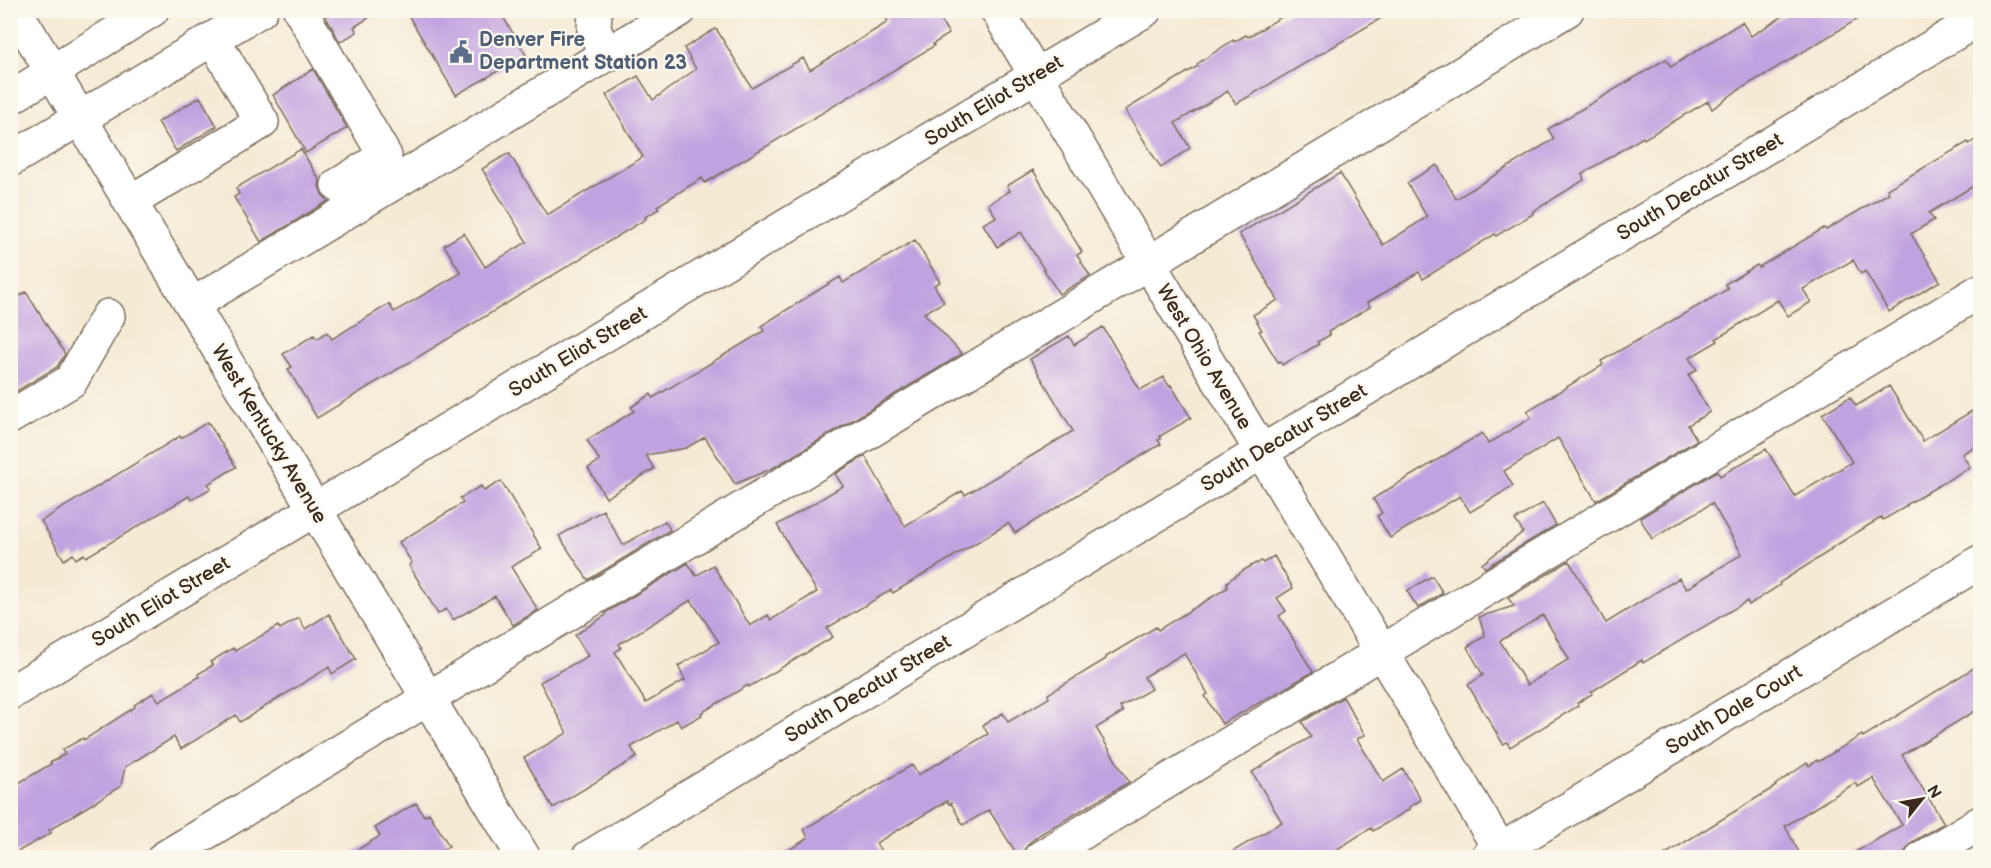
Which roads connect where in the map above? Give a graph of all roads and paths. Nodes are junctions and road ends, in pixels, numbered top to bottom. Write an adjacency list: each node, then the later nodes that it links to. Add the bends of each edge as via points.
1 (15, 10): 13 (street, West Kentucky Avenue)
2 (152, 10): 13 (street)
3 (261, 10): 11 (street)
4 (300, 10): 18 (street)
5 (595, 10): 12 (street, via 594,30)
6 (680, 10): 12 (street)
7 (997, 10): 14 (street, West Ohio Avenue)
8 (1145, 10): 14 (street, South Eliot Street)
9 (1568, 10): 21 (street)
10 (1980, 18): 26 (street, South Decatur Street)
11 (213, 39): 16 (street); 20 (street, via 262,122)
12 (607, 55): 18 (street)
13 (52, 73): 15 (street); 16 (street, West Kentucky Avenue)
14 (1036, 76): 21 (street, West Ohio Avenue); 27 (street, South Eliot Street)
15 (10, 98)
16 (80, 120): 17 (street); 20 (street, West Kentucky Avenue)
17 (10, 160)
18 (392, 169): 19 (street); 23 (street)
19 (338, 185)
20 (130, 202): 23 (street, West Kentucky Avenue)
21 (1148, 263): 26 (street, West Ohio Avenue); 31 (street)
22 (1980, 291): 29 (street)
23 (192, 305): 27 (street, West Kentucky Avenue)
24 (108, 316): 25 (street, via 71,381)
25 (10, 417)
26 (1261, 452): 29 (street, West Ohio Avenue); 36 (street, South Decatur Street)
27 (315, 510): 30 (street, South Eliot Street); 31 (street, West Kentucky Avenue)
28 (1980, 562): 33 (street, South Dale Court)
29 (1382, 652): 33 (street, West Ohio Avenue); 37 (street)
30 (10, 693)
31 (428, 698): 34 (street); 35 (street, West Kentucky Avenue)
32 (1980, 822): 38 (street)
33 (1497, 855)
34 (164, 858)
35 (524, 858)
36 (588, 858)
37 (1040, 858)
38 (1923, 858)

